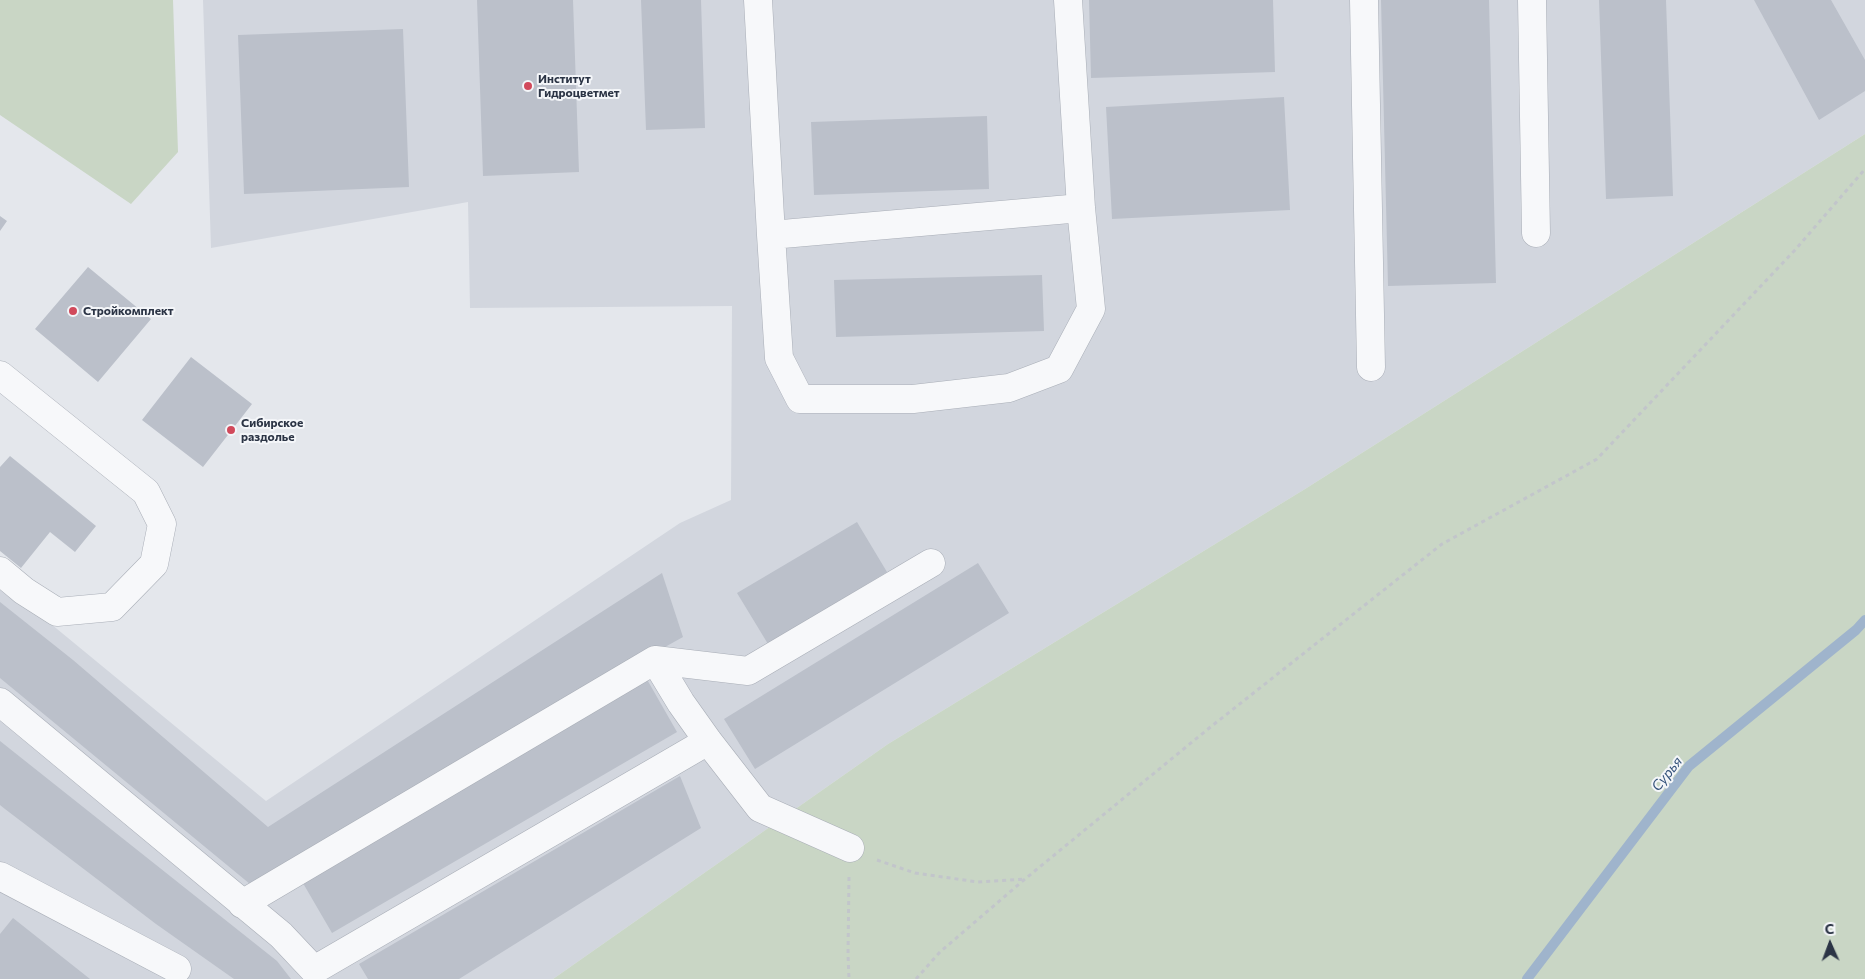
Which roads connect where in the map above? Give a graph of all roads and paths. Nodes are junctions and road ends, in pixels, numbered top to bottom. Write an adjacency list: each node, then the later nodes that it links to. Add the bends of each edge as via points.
1 (758, 0): 8 (lane)
2 (1068, 0): 6 (lane)
3 (1364, 0): 9 (lane)
4 (1532, 0): 7 (lane)
5 (1865, 169): 18 (path, via 1795,250 1597,459 1442,544)
6 (1081, 208): 8 (lane); 8 (lane, via 1091,309 1059,369 1009,388 912,399 800,399 780,358)
7 (1536, 233)
8 (771, 235)
9 (1371, 367)
10 (0, 375): 12 (lane, via 146,492 162,524 154,564 112,607 57,612)
11 (931, 563): 13 (lane, via 748,671)
12 (0, 571)
13 (655, 660): 15 (lane); 19 (lane)
14 (0, 702): 19 (lane)
15 (708, 741): 16 (lane, via 760,808); 21 (lane)
16 (850, 848): 18 (path, via 915,873 978,882); 22 (path)
17 (0, 876): 20 (lane)
18 (1025, 879): 23 (path, via 940,952)
19 (242, 904): 21 (lane, via 281,935)
20 (177, 969)
21 (318, 974)
22 (849, 979)
23 (916, 979)

